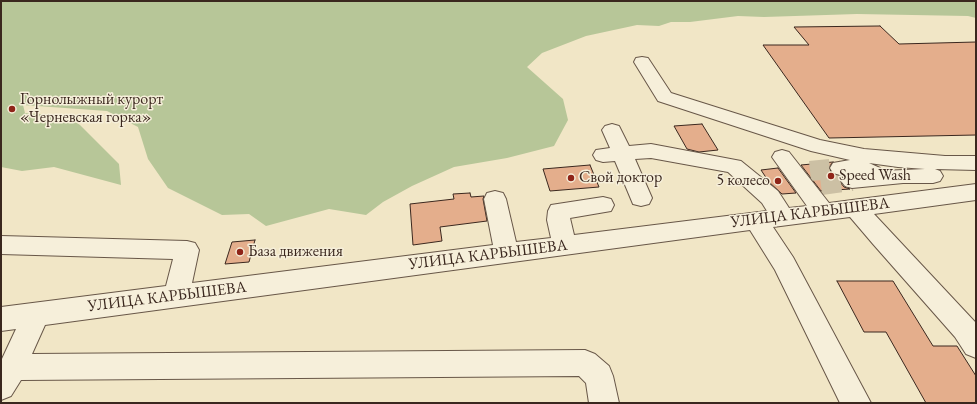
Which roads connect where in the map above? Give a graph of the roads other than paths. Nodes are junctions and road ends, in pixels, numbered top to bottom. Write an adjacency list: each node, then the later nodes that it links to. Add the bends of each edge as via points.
1 (642, 62): 4 (street, via 664,97 818,146 898,160)
2 (612, 130): 3 (street)
3 (612, 154): 9 (street); 14 (street, via 651,151 734,166 770,197)
4 (976, 163)
5 (802, 174): 13 (street)
6 (846, 175): 7 (street, via 888,178)
7 (976, 175)
8 (976, 192): 12 (street, УЛИЦА КАРБЫШЕВА)
9 (641, 198)
10 (495, 199): 18 (street)
11 (603, 205): 17 (street, via 559,211 558,220)
12 (855, 207): 13 (street, УЛИЦА КАРБЫШЕВА); 22 (street)
13 (824, 212): 14 (street, УЛИЦА КАРБЫШЕВА)
14 (783, 217): 15 (street, УЛИЦА КАРБЫШЕВА)
15 (756, 220): 17 (street, УЛИЦА КАРБЫШЕВА); 25 (street, via 784,264)
16 (1, 244): 19 (street, via 187,250)
17 (565, 245): 18 (street, УЛИЦА КАРБЫШЕВА)
18 (506, 253): 19 (street, УЛИЦА КАРБЫШЕВА)
19 (177, 296): 20 (street, УЛИЦА КАРБЫШЕВА)
20 (36, 315): 21 (street, УЛИЦА КАРБЫШЕВА); 23 (street)
21 (1, 319)
22 (972, 334)
23 (7, 377): 24 (street, via 585,363 599,376)
24 (604, 403)
25 (856, 403)

